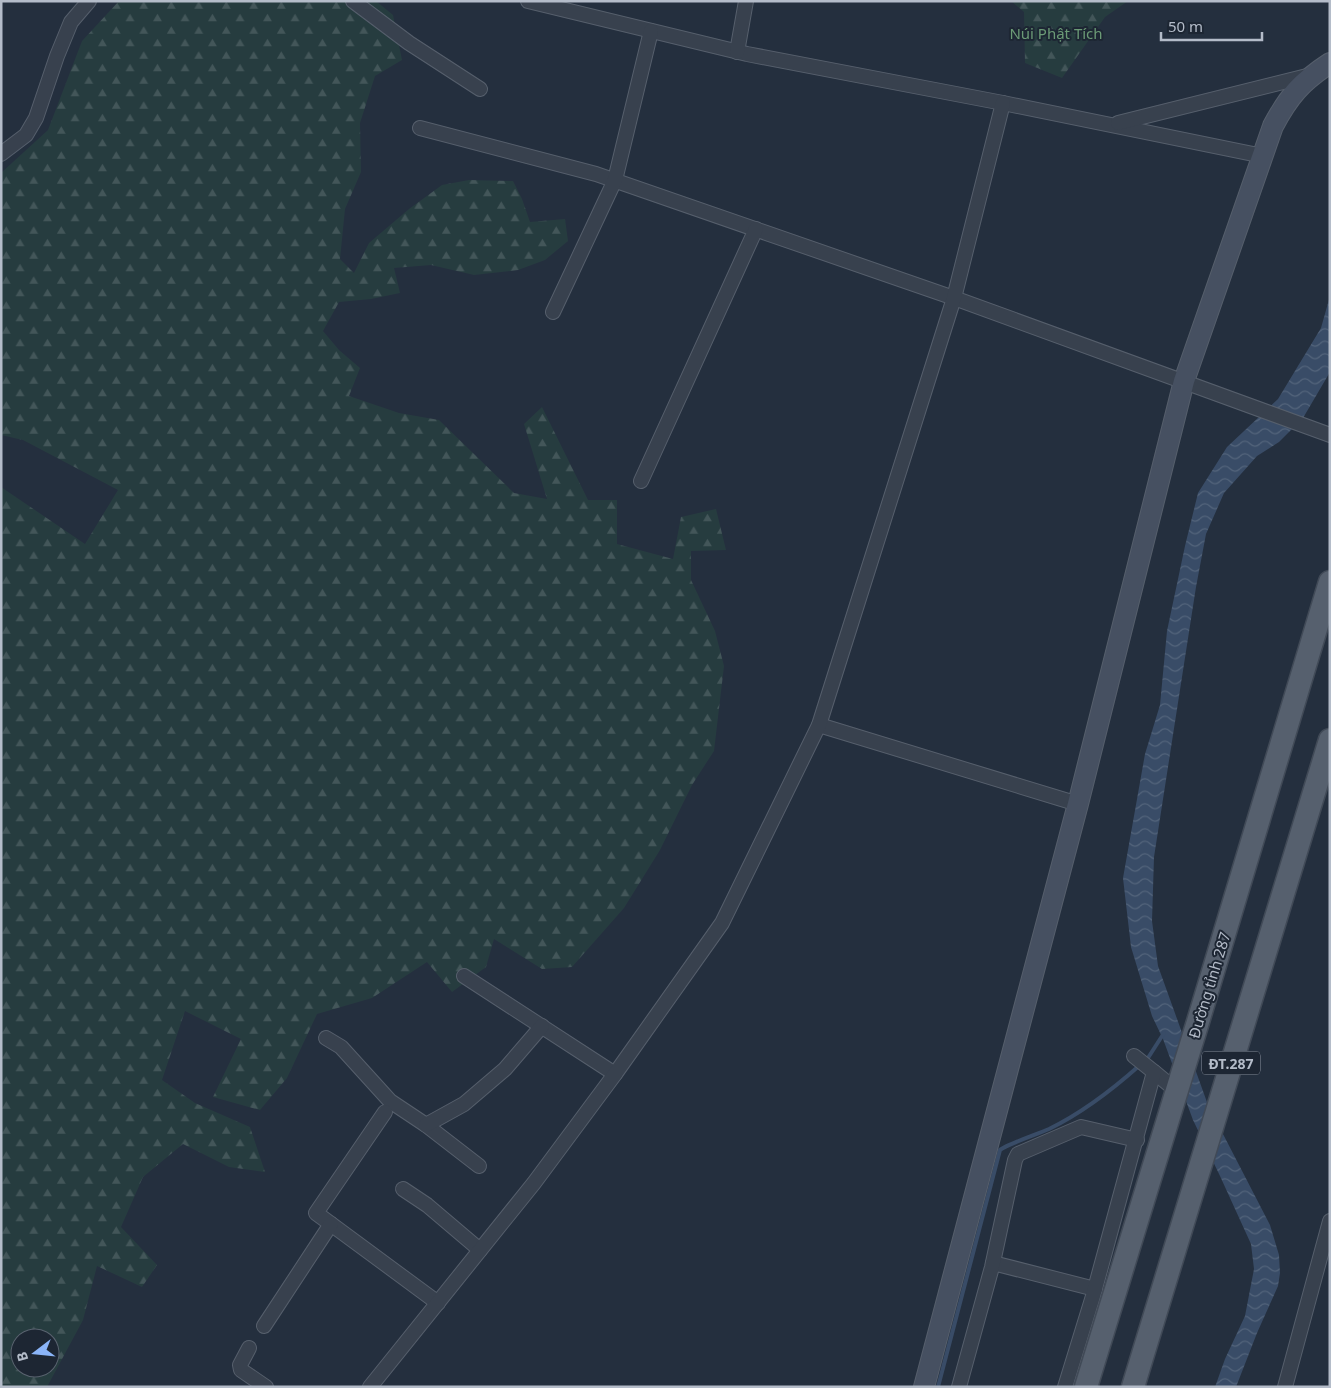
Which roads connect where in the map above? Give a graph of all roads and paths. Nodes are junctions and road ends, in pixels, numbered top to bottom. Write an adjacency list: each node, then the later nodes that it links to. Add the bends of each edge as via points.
1 (89, 1): 13 (street, via 71,22 36,118 26,135)
2 (353, 1): 9 (street, via 410,44)
3 (528, 1): 5 (street)
4 (746, 1): 6 (street)
5 (651, 31): 6 (street); 15 (street)
6 (737, 52): 10 (street)
7 (1330, 63): 8 (street)
8 (1311, 75): 11 (street); 14 (street, via 1284,106)
9 (480, 89)
10 (1003, 103): 11 (street); 17 (street)
11 (1112, 124): 14 (street)
12 (420, 128): 15 (street)
13 (1, 154)
14 (1263, 156): 19 (street)
15 (615, 180): 16 (street); 18 (street)
16 (756, 229): 17 (street); 21 (street)
17 (954, 298): 19 (street); 23 (street)
18 (553, 312)
19 (1184, 381): 20 (street); 25 (street)
20 (1330, 435)
21 (641, 481)
22 (1330, 582): 32 (main road, Đường tỉnh 287 / ĐT.287)
23 (819, 725): 25 (street); 31 (street, via 722,923)
24 (1330, 740): 52 (main road, ĐT.287)
25 (1078, 804): 48 (street)
26 (464, 976): 27 (street)
27 (542, 1026): 31 (street); 34 (street, via 505,1069 464,1104)
28 (326, 1038): 34 (street, via 341,1047 390,1101)
29 (1134, 1056): 30 (street)
30 (1152, 1071): 32 (street); 35 (street)
31 (616, 1074): 40 (street)
32 (1177, 1091): 51 (main road, Đường tỉnh 287 / ĐT.287)
33 (385, 1112): 39 (street, via 316,1213)
34 (426, 1125): 36 (street)
35 (1137, 1140): 41 (street, via 1081,1127 1018,1154); 42 (street)
36 (479, 1166)
37 (402, 1189): 40 (street)
38 (1330, 1221): 53 (street)
39 (330, 1224): 43 (street); 44 (street)
40 (480, 1250): 43 (street)
41 (993, 1262): 42 (street); 49 (street)
42 (1095, 1289): 50 (street)
43 (438, 1303): 47 (street)
44 (264, 1326)
45 (250, 1348): 46 (street, via 241,1370)
46 (266, 1387)
47 (370, 1387)
48 (924, 1387)
49 (958, 1387)
50 (1065, 1387)
51 (1086, 1387)
52 (1133, 1387)
53 (1284, 1387)

